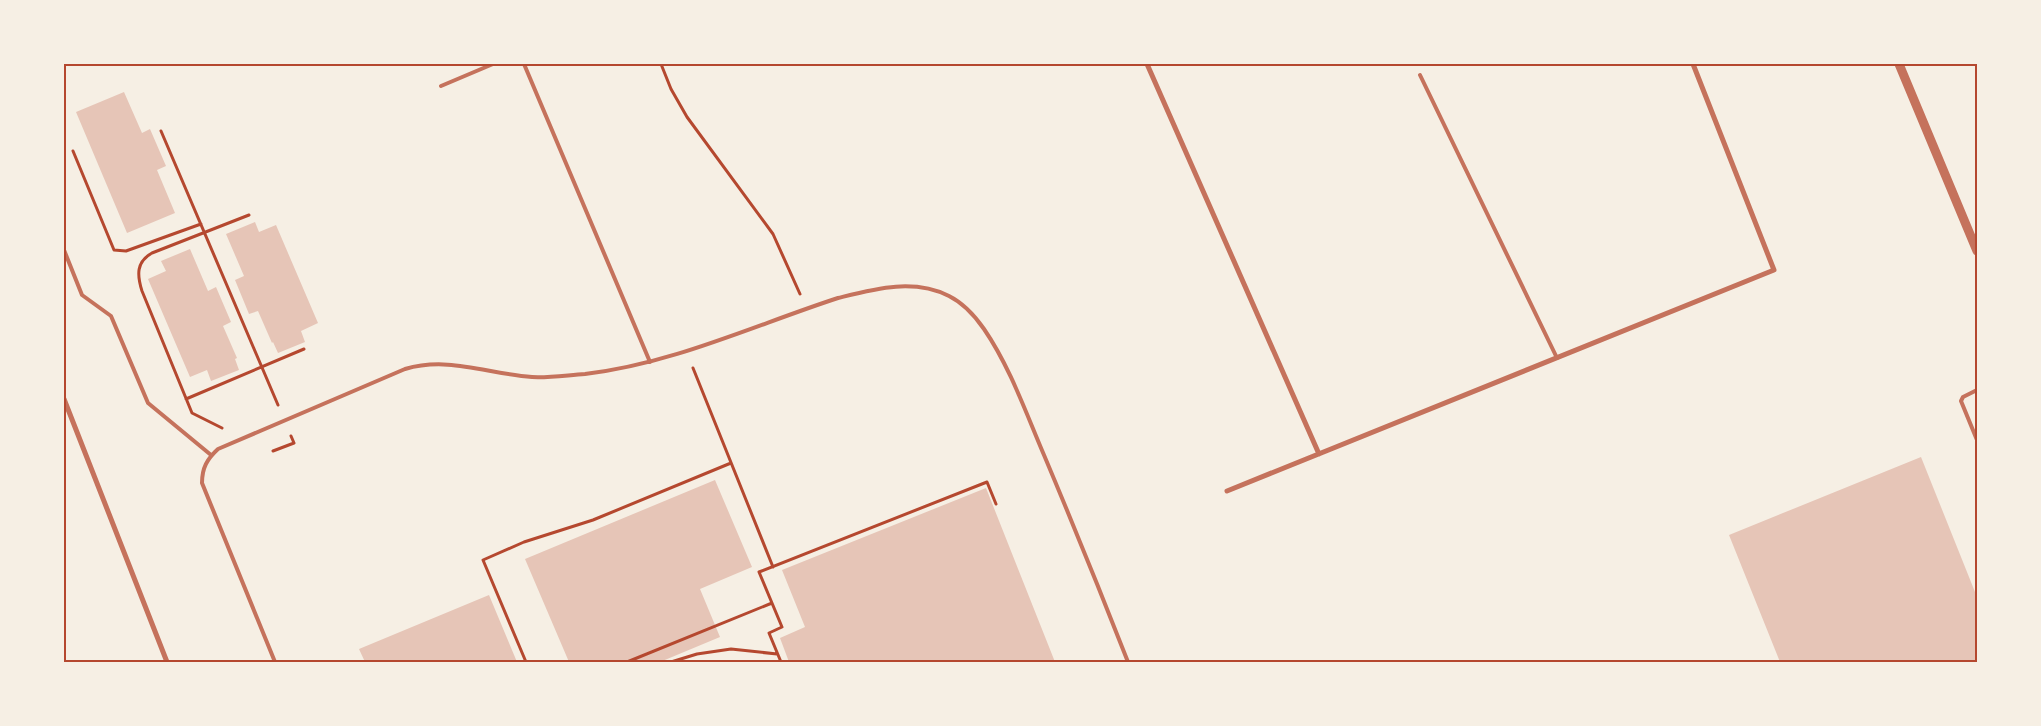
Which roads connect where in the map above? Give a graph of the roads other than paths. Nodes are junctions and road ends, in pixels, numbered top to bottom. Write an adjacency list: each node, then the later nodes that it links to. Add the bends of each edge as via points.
1 (493, 64): 7 (lane)
2 (524, 64): 11 (lane)
3 (1147, 64): 15 (street)
4 (1693, 64): 10 (street, via 1774,270)
5 (1898, 64): 9 (street)
6 (1420, 75): 10 (lane)
7 (441, 86)
8 (64, 250): 16 (lane, via 82,296 111,316 148,403)
9 (1977, 250)
10 (1557, 358): 15 (street)
11 (650, 362): 16 (lane, via 585,374 532,377 436,363 419,365 226,445); 20 (lane, via 869,290 908,286 949,296 967,309 997,349)
12 (1977, 390): 14 (lane, via 1961,401)
13 (64, 399): 18 (street)
14 (1977, 440)
15 (1320, 454): 17 (street)
16 (211, 455): 19 (lane, via 202,472 205,493)
17 (1227, 491)
18 (167, 662)
19 (275, 662)
20 (1128, 662)

